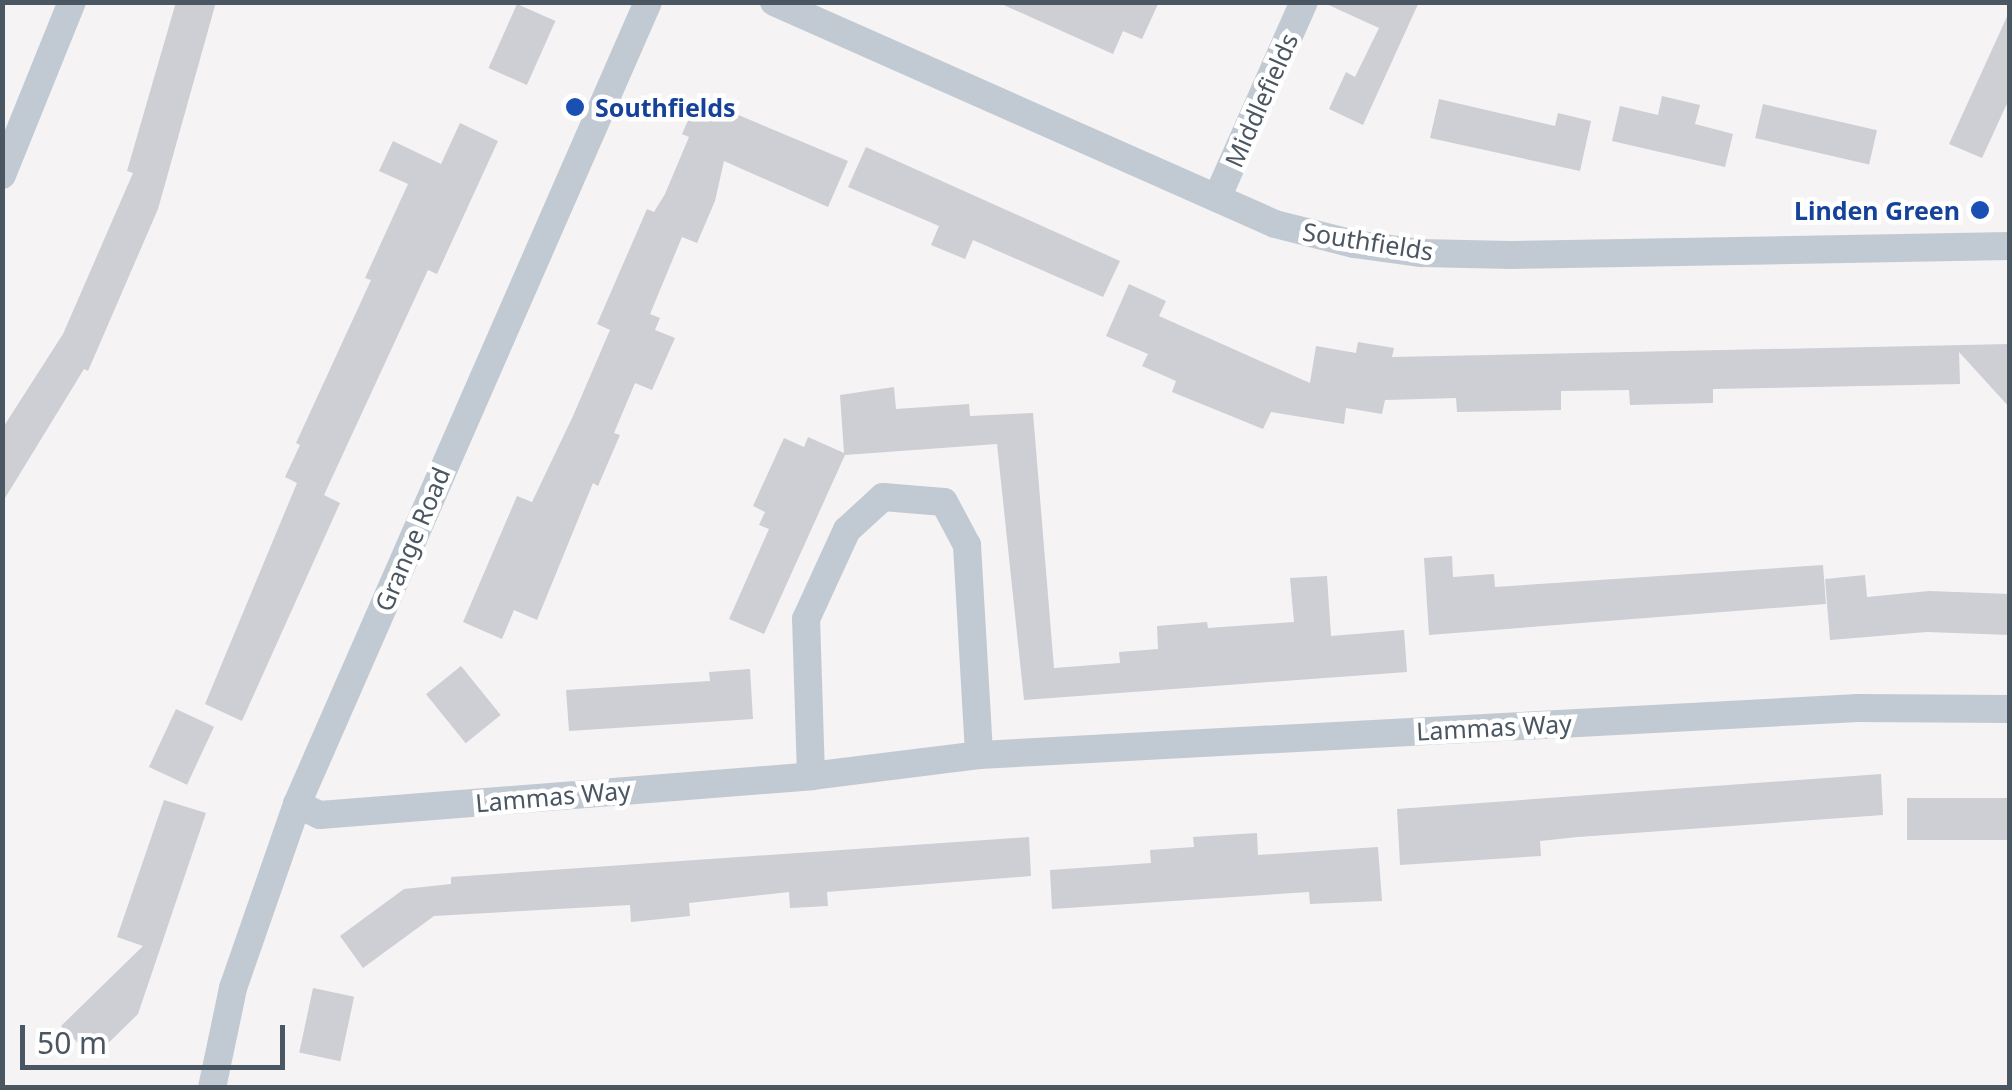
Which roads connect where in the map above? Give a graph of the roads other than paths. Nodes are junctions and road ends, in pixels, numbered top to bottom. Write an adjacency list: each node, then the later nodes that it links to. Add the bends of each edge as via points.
1 (72, 2): 5 (street)
2 (648, 2): 11 (street, Grange Road)
3 (774, 2): 6 (street, Southfields)
4 (1304, 2): 6 (street, Middlefields)
5 (2, 175)
6 (1217, 198): 7 (street, Southfields, via 1292,229 1421,254)
7 (2010, 246)
8 (2010, 710): 9 (street, Lammas Way, via 1858,708)
9 (980, 755): 10 (street, Lammas Way); 10 (street, via 967,544 944,502 884,497 847,530 806,619)
10 (811, 776): 11 (street, Lammas Way, via 320,815)
11 (297, 804): 12 (street, Grange Road, via 233,988)
12 (212, 1088)

